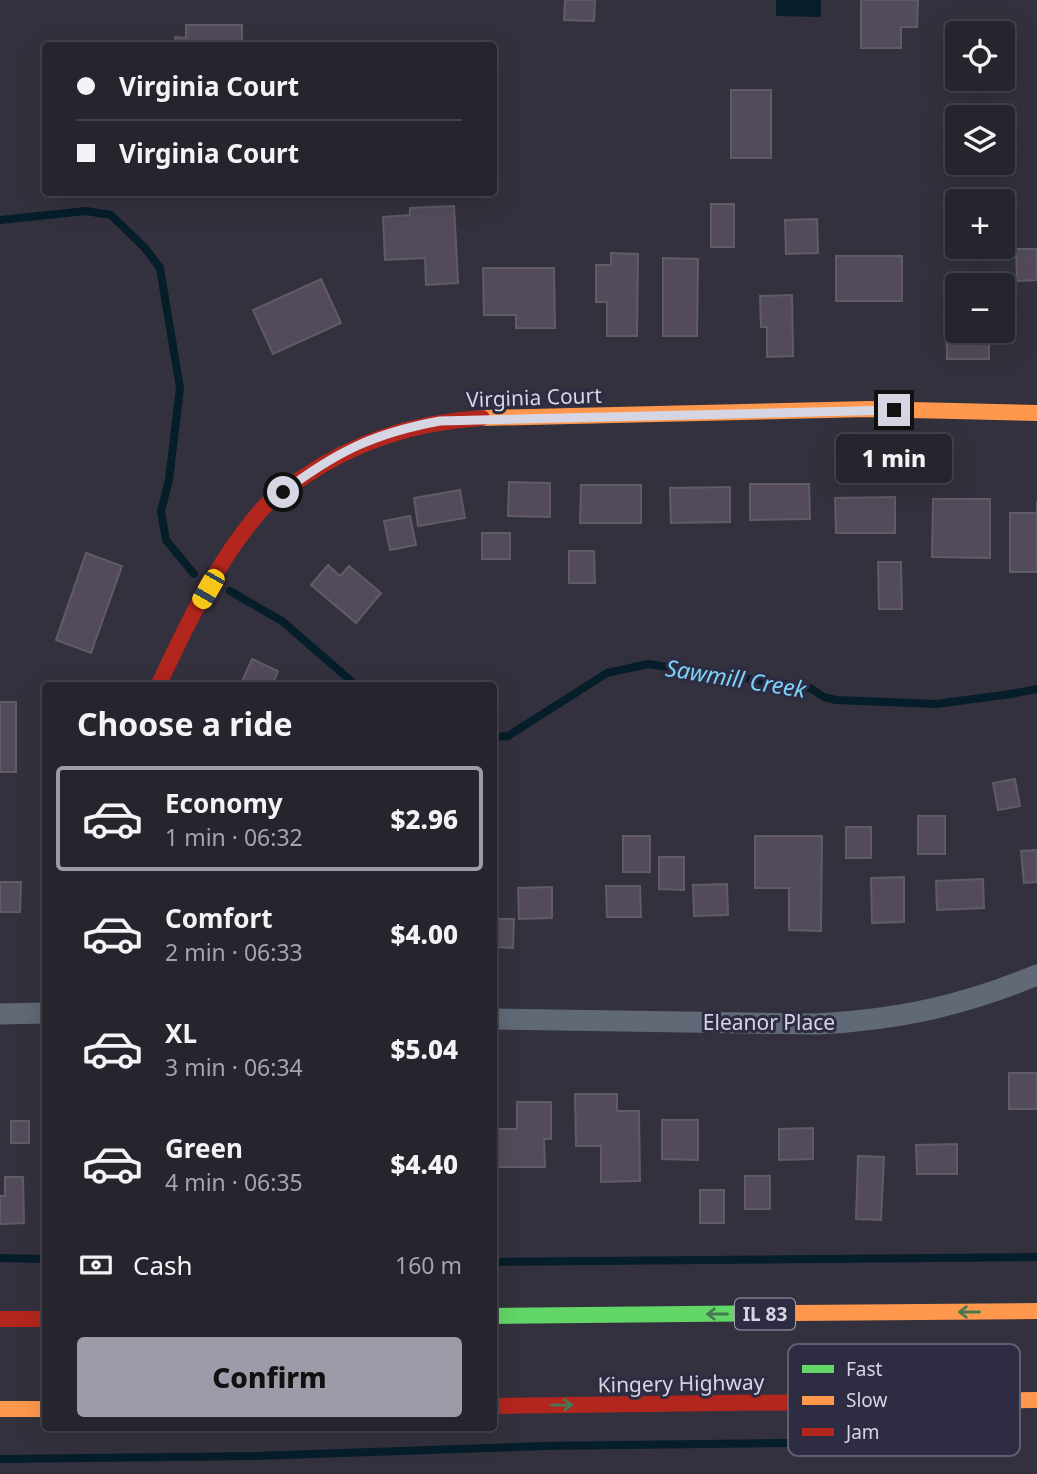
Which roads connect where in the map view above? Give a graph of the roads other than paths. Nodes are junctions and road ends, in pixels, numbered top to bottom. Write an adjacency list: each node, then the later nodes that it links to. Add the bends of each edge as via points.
1 (1037, 413): 2 (main road, Virginia Court, via 869,409 477,418 399,429 328,460 267,504 219,568)
2 (160, 682)
3 (1037, 975): 6 (street, Eleanor Place, via 926,1012 868,1021)
4 (42, 1013): 5 (street)
5 (0, 1014)
6 (497, 1019)
7 (1037, 1311): 8 (main road, IL 83, one-way to 8)
8 (497, 1316)
9 (5, 1319): 10 (main road)
10 (42, 1319)
11 (788, 1403): 12 (main road, Kingery Highway, one-way to 11)
12 (497, 1406)
13 (42, 1409): 14 (main road)
14 (6, 1410)

